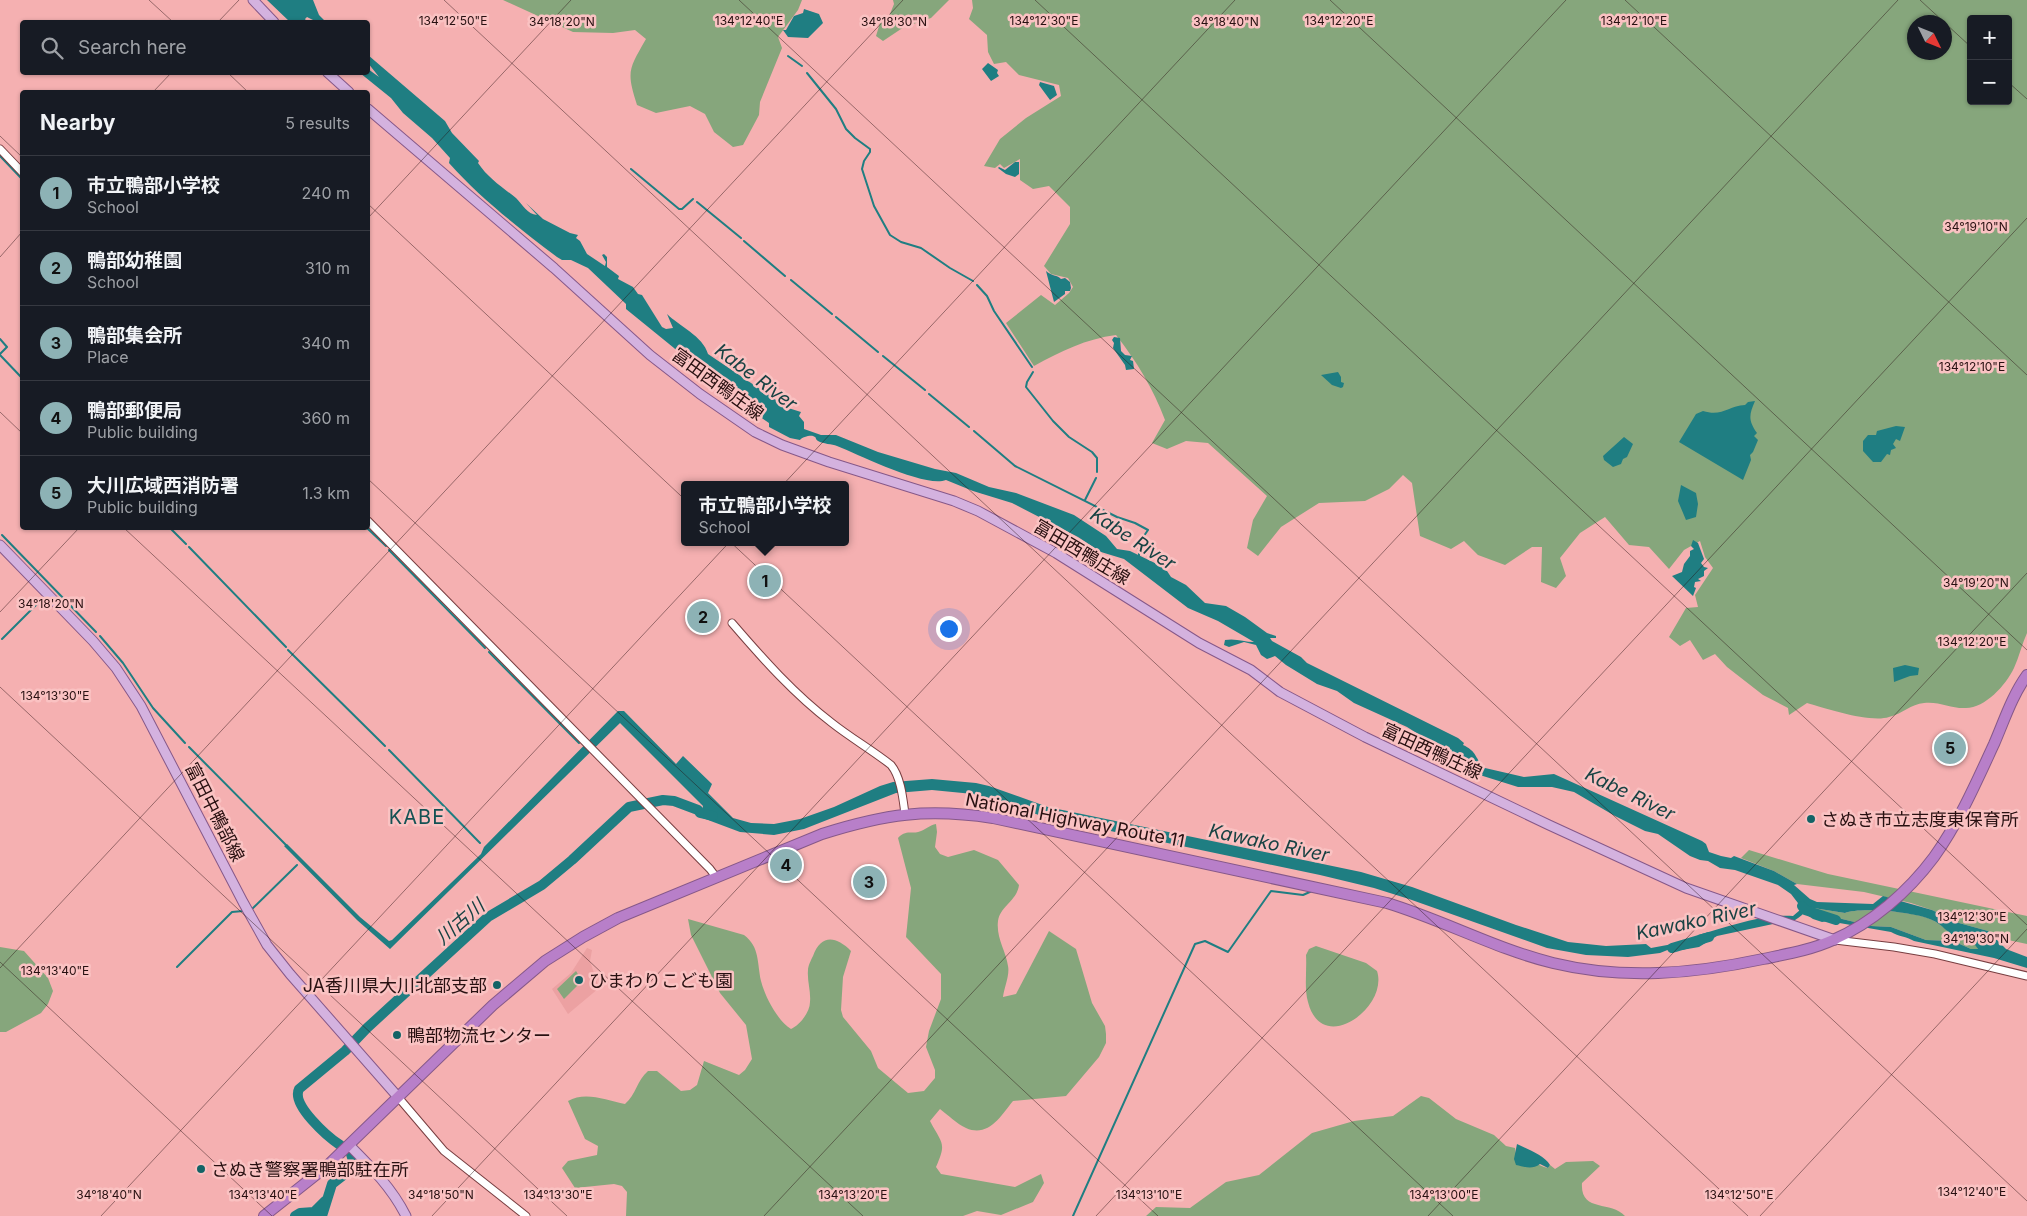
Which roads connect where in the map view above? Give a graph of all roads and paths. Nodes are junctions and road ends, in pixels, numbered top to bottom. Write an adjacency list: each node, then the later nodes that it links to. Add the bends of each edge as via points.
1 (253, 0): 2 (main road)
2 (272, 20)
3 (330, 75): 4 (main road)
4 (347, 90)
5 (370, 111): 14 (main road, 富田西鴨庄線, via 650,355 755,432 829,462 954,501 978,512 1056,553 1199,643 1251,670 1280,692 1364,737 1686,888)
6 (0, 148): 7 (street)
7 (20, 170)
8 (370, 523): 13 (street)
9 (0, 545): 20 (main road, 富田中鴨部線, via 116,668 141,706 262,938)
10 (732, 624): 12 (street, via 771,668 809,703 891,765 896,771)
11 (2027, 675): 15 (highway, National Highway Route 11, via 1957,821 1933,858 1904,891)
12 (905, 814): 13 (highway, National Highway Route 11, via 860,822 822,834); 18 (highway, National Highway Route 11, via 949,813 993,818 1360,896 1409,910 1516,952 1576,968 1622,973 1688,972)
13 (716, 877): 20 (highway, National Highway Route 11, via 618,918 545,961 510,989)
14 (1811, 930): 16 (main road, 富田西鴨庄線); 18 (main road, via 1816,943)
15 (1857, 932): 16 (highway, National Highway Route 11); 17 (street)
16 (1839, 937): 17 (street); 18 (highway, National Highway Route 11)
17 (1862, 943): 19 (street, via 1936,954)
18 (1806, 950)
19 (2027, 976)
20 (398, 1097): 21 (highway, National Highway Route 11); 24 (street, via 444,1151)
21 (349, 1145): 22 (highway, National Highway Route 11); 23 (main road, via 385,1183)
22 (264, 1216)
23 (406, 1216)
24 (526, 1216)

